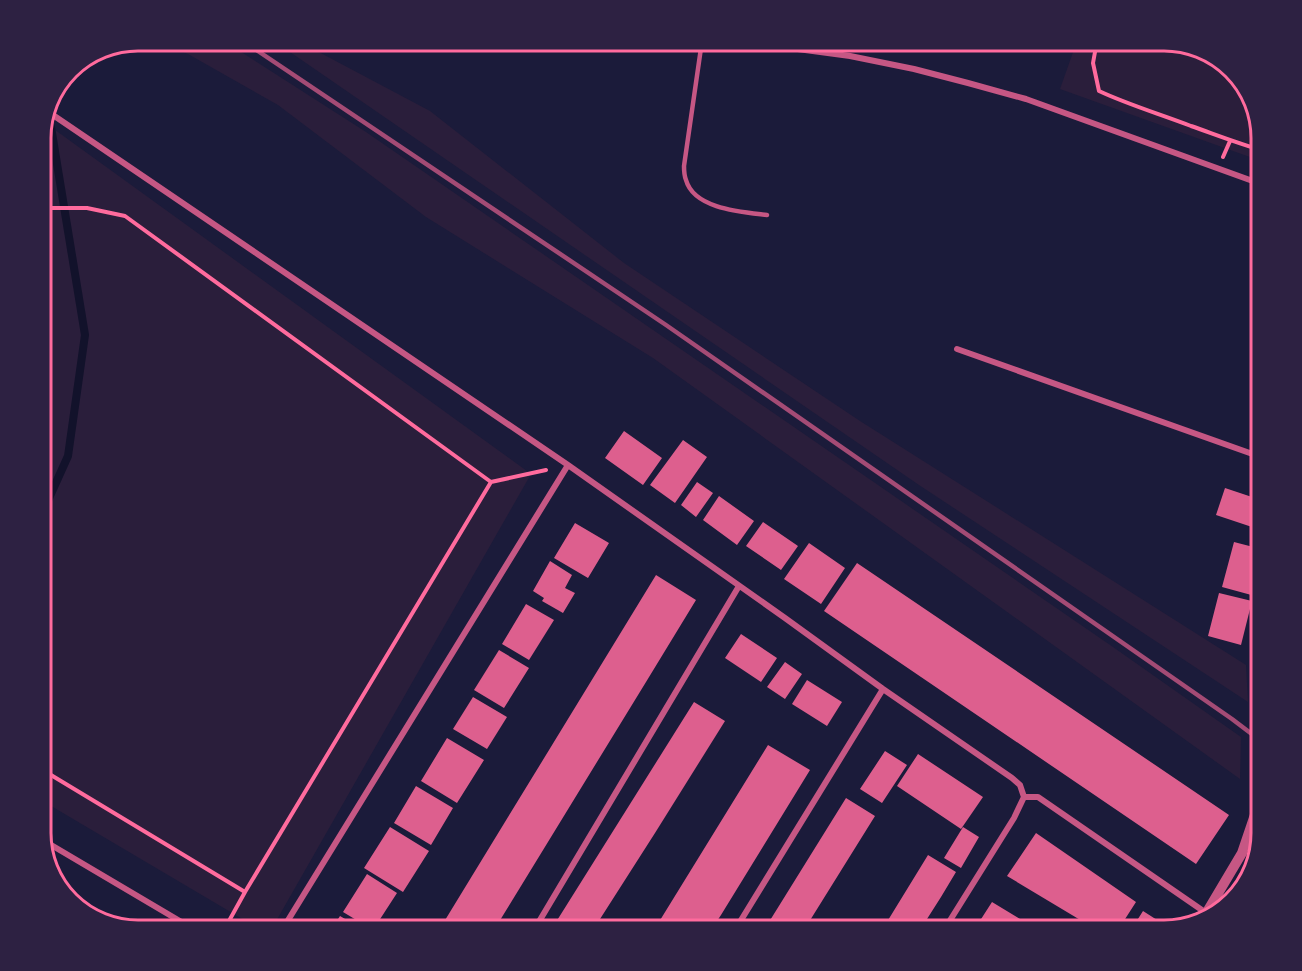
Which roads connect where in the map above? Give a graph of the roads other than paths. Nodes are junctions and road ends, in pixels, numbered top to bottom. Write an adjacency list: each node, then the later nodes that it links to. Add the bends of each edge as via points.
1 (700, 51): 5 (lane, via 684,166 686,182 708,203 729,211)
2 (815, 51): 4 (street, via 914,69 1026,99)
3 (54, 116): 8 (street)
4 (1251, 180)
5 (767, 215)
6 (957, 349): 7 (street)
7 (1251, 453)
8 (568, 465): 9 (street); 17 (street)
9 (739, 586): 10 (street); 18 (street)
10 (882, 689): 11 (street, via 1012,778 1020,785); 19 (street)
11 (1024, 797): 15 (street, via 1038,797); 20 (street)
12 (1251, 828): 14 (street, via 1242,853)
13 (52, 846): 16 (street)
14 (1213, 904)
15 (1199, 912)
16 (170, 920)
17 (288, 920)
18 (540, 920)
19 (741, 920)
20 (950, 920)

